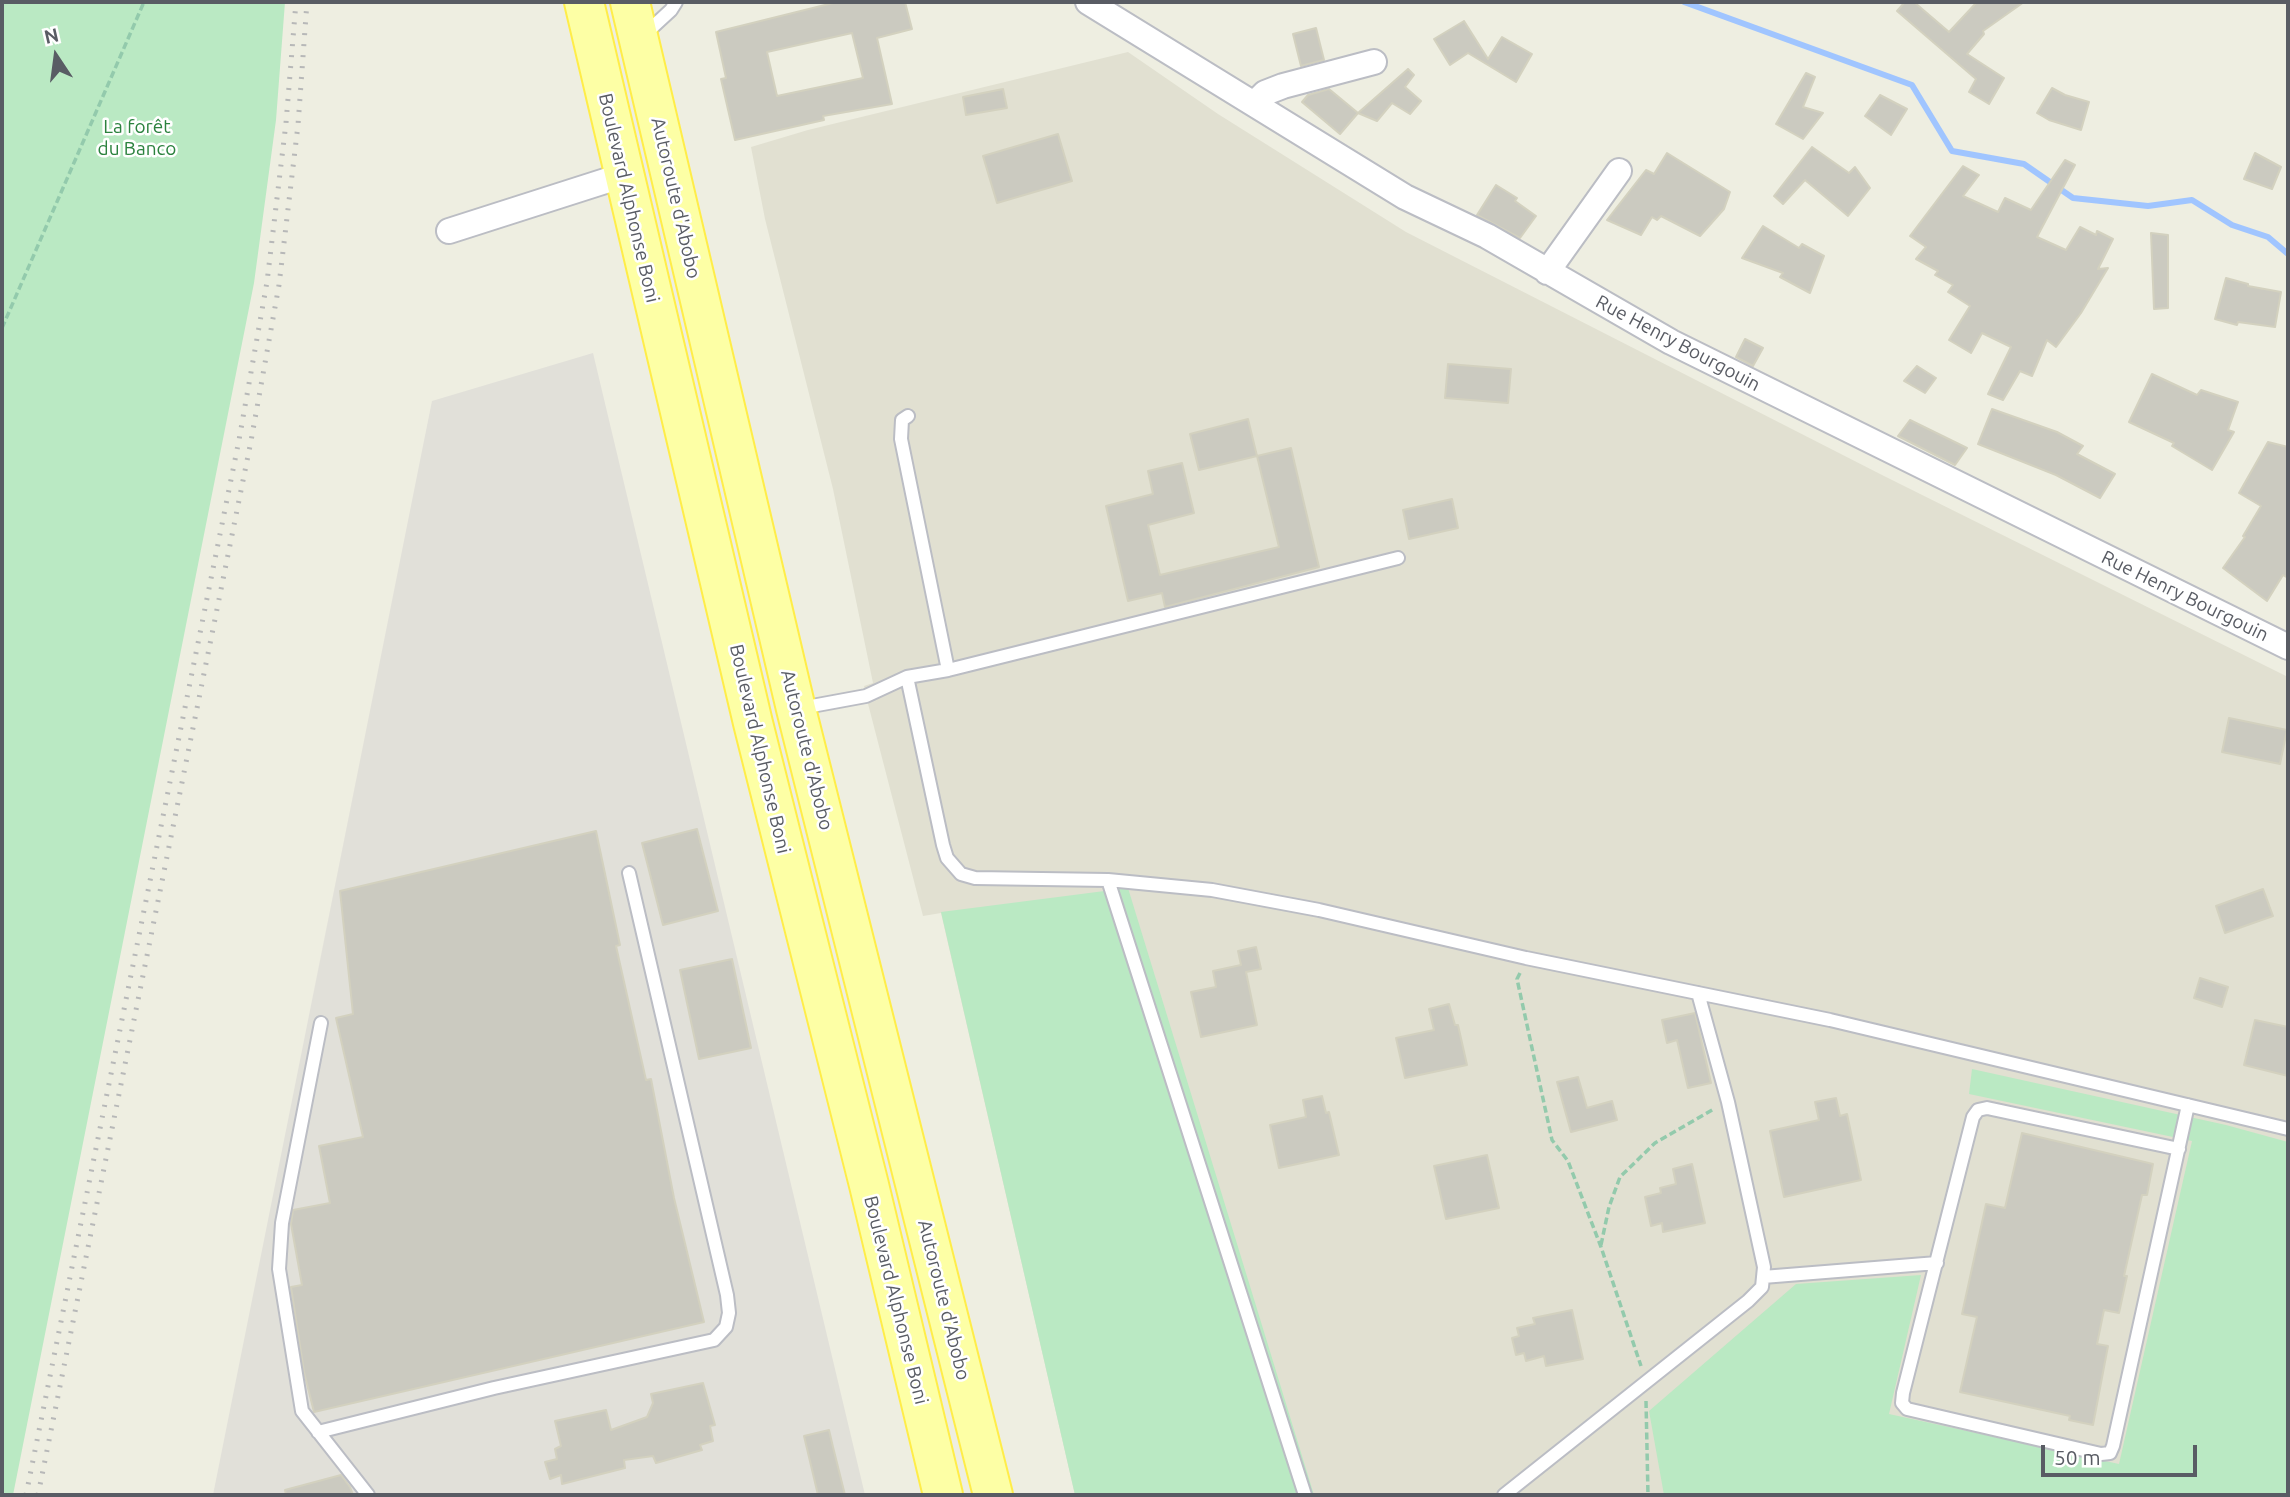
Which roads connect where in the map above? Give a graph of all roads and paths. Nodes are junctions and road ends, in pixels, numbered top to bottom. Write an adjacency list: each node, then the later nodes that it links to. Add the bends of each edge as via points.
1 (144, 2): 13 (path)
2 (584, 2): 10 (main road, Boulevard Alphonse Boni)
3 (630, 2): 6 (main road, Autoroute d'Abobo)
4 (676, 2): 6 (lane)
5 (1088, 2): 8 (street, Rue Henry Bourgouin)
6 (639, 40): 19 (main road, Autoroute d'Abobo)
7 (1374, 62): 8 (street, via 1283,86 1265,93)
8 (1254, 104): 12 (street, Rue Henry Bourgouin, via 1405,197 1487,236)
9 (1619, 171): 12 (street)
10 (624, 175): 11 (street); 33 (main road, Boulevard Alphonse Boni)
11 (449, 231)
12 (1548, 272): 16 (street, Rue Henry Bourgouin, via 1683,348)
13 (2, 328)
14 (908, 416): 17 (lane, via 902,420 901,439)
15 (1398, 558): 17 (lane)
16 (2288, 647)
17 (948, 670): 18 (lane)
18 (907, 677): 19 (lane, via 866,696); 21 (lane, via 943,845 952,867 975,878)
19 (796, 709): 34 (main road, Autoroute d'Abobo)
20 (629, 873): 31 (lane, via 727,1294 726,1327 714,1340)
21 (1108, 880): 22 (lane, via 1212,890 1319,909); 35 (lane)
22 (1526, 958): 23 (lane); 25 (path, via 1517,979 1552,1140 1568,1161 1601,1247 1620,1177 1655,1143)
23 (1698, 993): 25 (lane); 26 (lane)
24 (321, 1023): 31 (lane, via 279,1246 302,1410)
25 (1728, 1102): 30 (lane)
26 (2188, 1105): 27 (lane); 28 (lane)
27 (2288, 1129)
28 (2179, 1149): 29 (lane, via 1987,1108 1978,1110); 29 (lane, via 2110,1452 2101,1454 1907,1409 1903,1393)
29 (1937, 1263): 30 (lane)
30 (1763, 1277): 36 (lane, via 1762,1287 1748,1301)
31 (318, 1432): 32 (lane)
32 (368, 1495)
33 (943, 1495)
34 (993, 1495)
35 (1305, 1495)
36 (1504, 1495)

